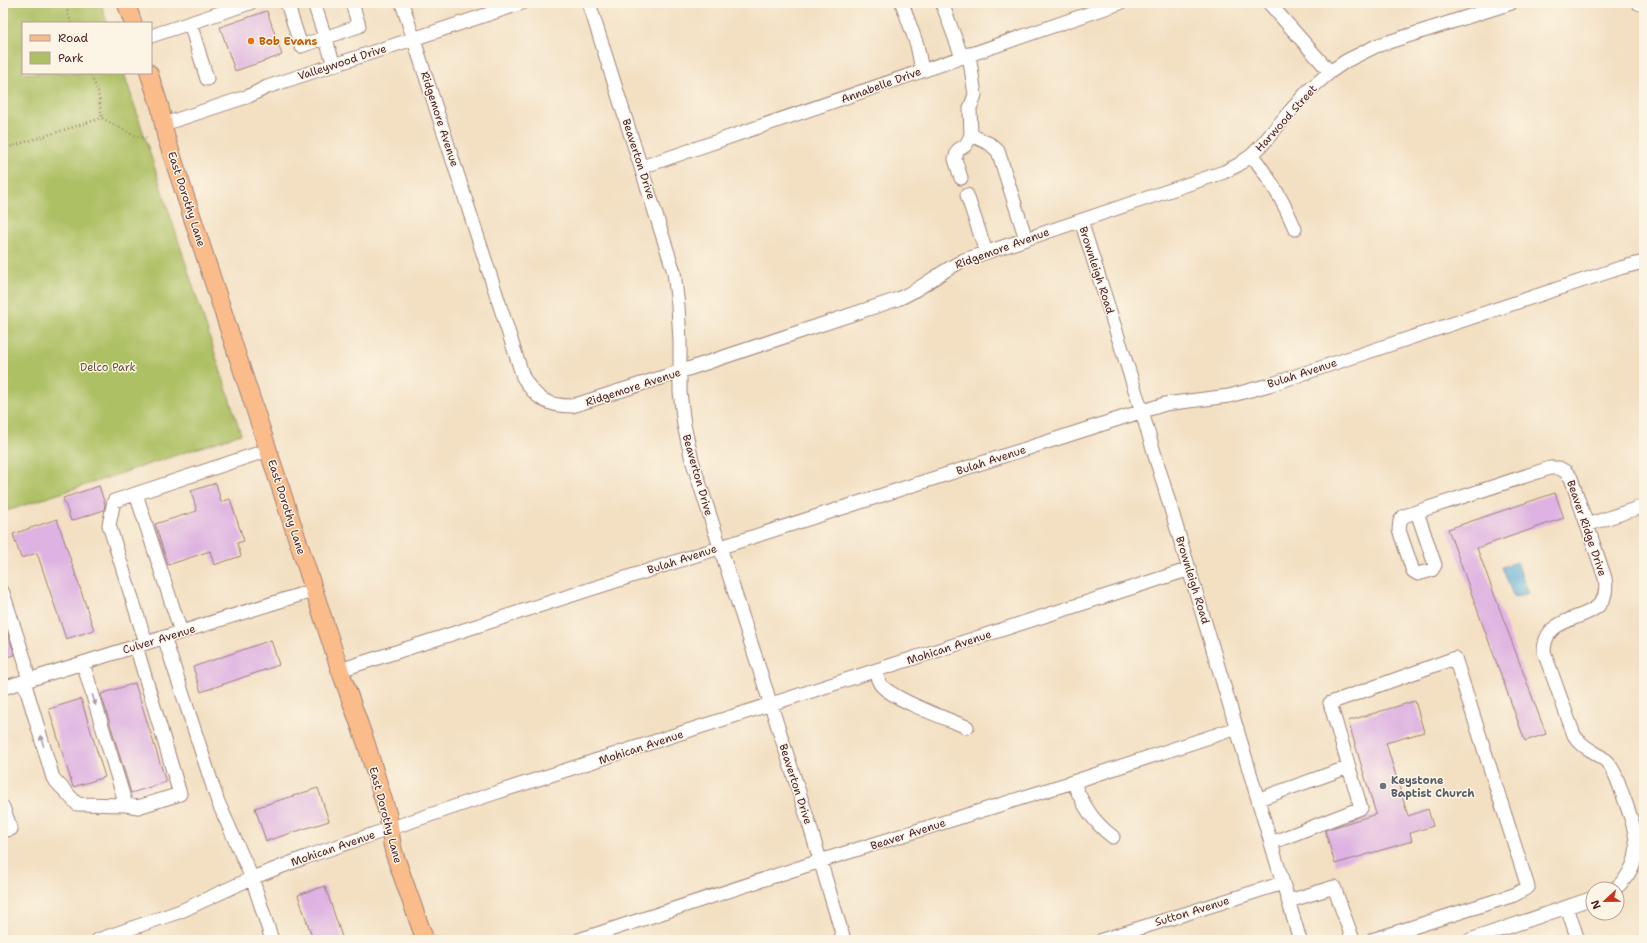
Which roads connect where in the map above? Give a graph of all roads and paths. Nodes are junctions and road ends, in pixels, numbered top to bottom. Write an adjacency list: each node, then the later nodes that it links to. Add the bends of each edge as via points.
1 (65, 3): 17 (path)
2 (126, 3): 18 (main road)
3 (250, 3): 19 (street)
4 (287, 3): 21 (street, via 301,46)
5 (314, 3): 21 (street)
6 (352, 3): 21 (street, via 359,26)
7 (402, 3): 22 (street, Ridgemore Avenue)
8 (522, 3): 22 (street, Valleywood Drive)
9 (589, 3): 36 (street, Beaverton Drive)
10 (902, 3): 25 (street, via 917,45)
11 (942, 3): 23 (street)
12 (1120, 3): 23 (street, Annabelle Drive)
13 (1269, 3): 26 (street)
14 (1511, 3): 26 (street, Harwood Street, via 1376,46)
15 (1638, 3): 16 (street)
16 (1644, 5)
17 (71, 22)
18 (133, 22)
19 (190, 23): 20 (street); 29 (street)
20 (152, 36)
21 (326, 38): 24 (street)
22 (414, 39): 24 (street, Valleywood Drive); 44 (street, Ridgemore Avenue, via 523,377 529,388 546,403 572,406)
23 (966, 55): 25 (street, Annabelle Drive); 32 (street, via 975,95 970,108)
24 (334, 65): 31 (street, Valleywood Drive)
25 (922, 70): 36 (street, Annabelle Drive)
26 (1330, 72): 35 (street, Harwood Street, via 1308,90)
27 (90, 74): 30 (path, via 98,92)
28 (149, 74): 31 (main road, East Dorothy Lane)
29 (207, 79)
30 (102, 118): 33 (path, via 135,136); 34 (path)
31 (164, 124): 46 (main road, East Dorothy Lane, via 166,137)
32 (972, 135): 37 (street, via 966,145 958,150 955,158); 41 (street, via 998,151)
33 (146, 138)
34 (3, 149)
35 (1252, 155): 39 (street, Harwood Street, via 1224,172); 40 (street, via 1285,204)
36 (642, 167): 44 (street, Beaverton Drive, via 674,272 679,313)
37 (961, 178)
38 (967, 195): 42 (street)
39 (1081, 221): 41 (street, Ridgemore Avenue); 45 (street, Brownleigh Road)
40 (1295, 229)
41 (1026, 239): 42 (street, Ridgemore Avenue)
42 (986, 252): 44 (street, Ridgemore Avenue, via 948,268 917,290 898,299)
43 (1644, 262): 45 (street, Bulah Avenue, via 1269,385 1229,396 1165,404)
44 (679, 372): 51 (street, Beaverton Drive, via 680,399 687,439)
45 (1142, 412): 51 (street, Bulah Avenue); 52 (street, Brownleigh Road)
46 (268, 450): 47 (street); 53 (main road, East Dorothy Lane)
47 (136, 494): 55 (street); 57 (street, via 114,501 109,525)
48 (1644, 506): 50 (street)
49 (1417, 512): 50 (street, Beaver Ridge Drive, via 1524,476 1550,468 1559,468 1571,478)
50 (1587, 525): 77 (street, Beaver Ridge Drive, via 1604,578 1605,595 1601,604 1594,610 1554,628 1544,643 1544,652 1574,735 1583,746 1608,762 1638,838 1637,862)
51 (719, 547): 59 (street, Bulah Avenue); 63 (street, Beaverton Drive)
52 (1190, 569): 60 (street, Mohican Avenue); 65 (street, Brownleigh Road)
53 (315, 590): 55 (street, Culver Avenue); 59 (main road, East Dorothy Lane)
54 (3, 593): 61 (street, via 25,661)
55 (181, 632): 56 (street, Culver Avenue)
56 (164, 637): 57 (street, Culver Avenue); 76 (street, via 218,802)
57 (141, 644): 58 (street, Culver Avenue); 69 (street, via 180,794 138,807)
58 (83, 663): 61 (street, Culver Avenue); 69 (street, one-way to 69)
59 (340, 670): 71 (main road, East Dorothy Lane, via 366,742)
60 (875, 671): 63 (street, Mohican Avenue); 64 (street, via 881,685 893,694)
61 (26, 681): 62 (street, Culver Avenue); 69 (street, one-way to 61, via 77,804 53,778)
62 (3, 688)
63 (770, 705): 71 (street, Mohican Avenue); 75 (street, Beaverton Drive)
64 (967, 727)
65 (1237, 728): 67 (street, Beaver Avenue); 68 (street, Brownleigh Road)
66 (1349, 767): 68 (street); 74 (street, via 1361,808); 90 (street, via 1330,703 1455,658 1528,887 1514,895)
67 (1073, 782): 73 (street, via 1100,828); 75 (street, Beaver Avenue)
68 (1259, 799): 74 (street, Brownleigh Road)
69 (126, 805)
70 (3, 807): 72 (street, via 11,829)
71 (390, 829): 76 (street, Mohican Avenue); 84 (main road, East Dorothy Lane, via 394,853)
72 (3, 832)
73 (1113, 837)
74 (1271, 843): 78 (street, Brownleigh Road)
75 (820, 862): 85 (street, Beaver Avenue); 86 (street, Beaverton Drive)
76 (252, 878): 82 (street, Mohican Avenue, via 181,911); 83 (street)
77 (1624, 881)
78 (1283, 883): 79 (street, Brownleigh Road); 87 (street, Sutton Avenue)
79 (1289, 901): 88 (street, Brownleigh Road); 89 (street, via 1334,886)
80 (1585, 901): 81 (street)
81 (1567, 907): 91 (street); 92 (street)
82 (98, 940)
83 (272, 940)
84 (425, 940)
85 (579, 940)
86 (844, 940)
87 (1102, 940)
88 (1300, 940)
89 (1353, 940)
90 (1372, 940)
91 (1470, 940)
92 (1578, 940)

